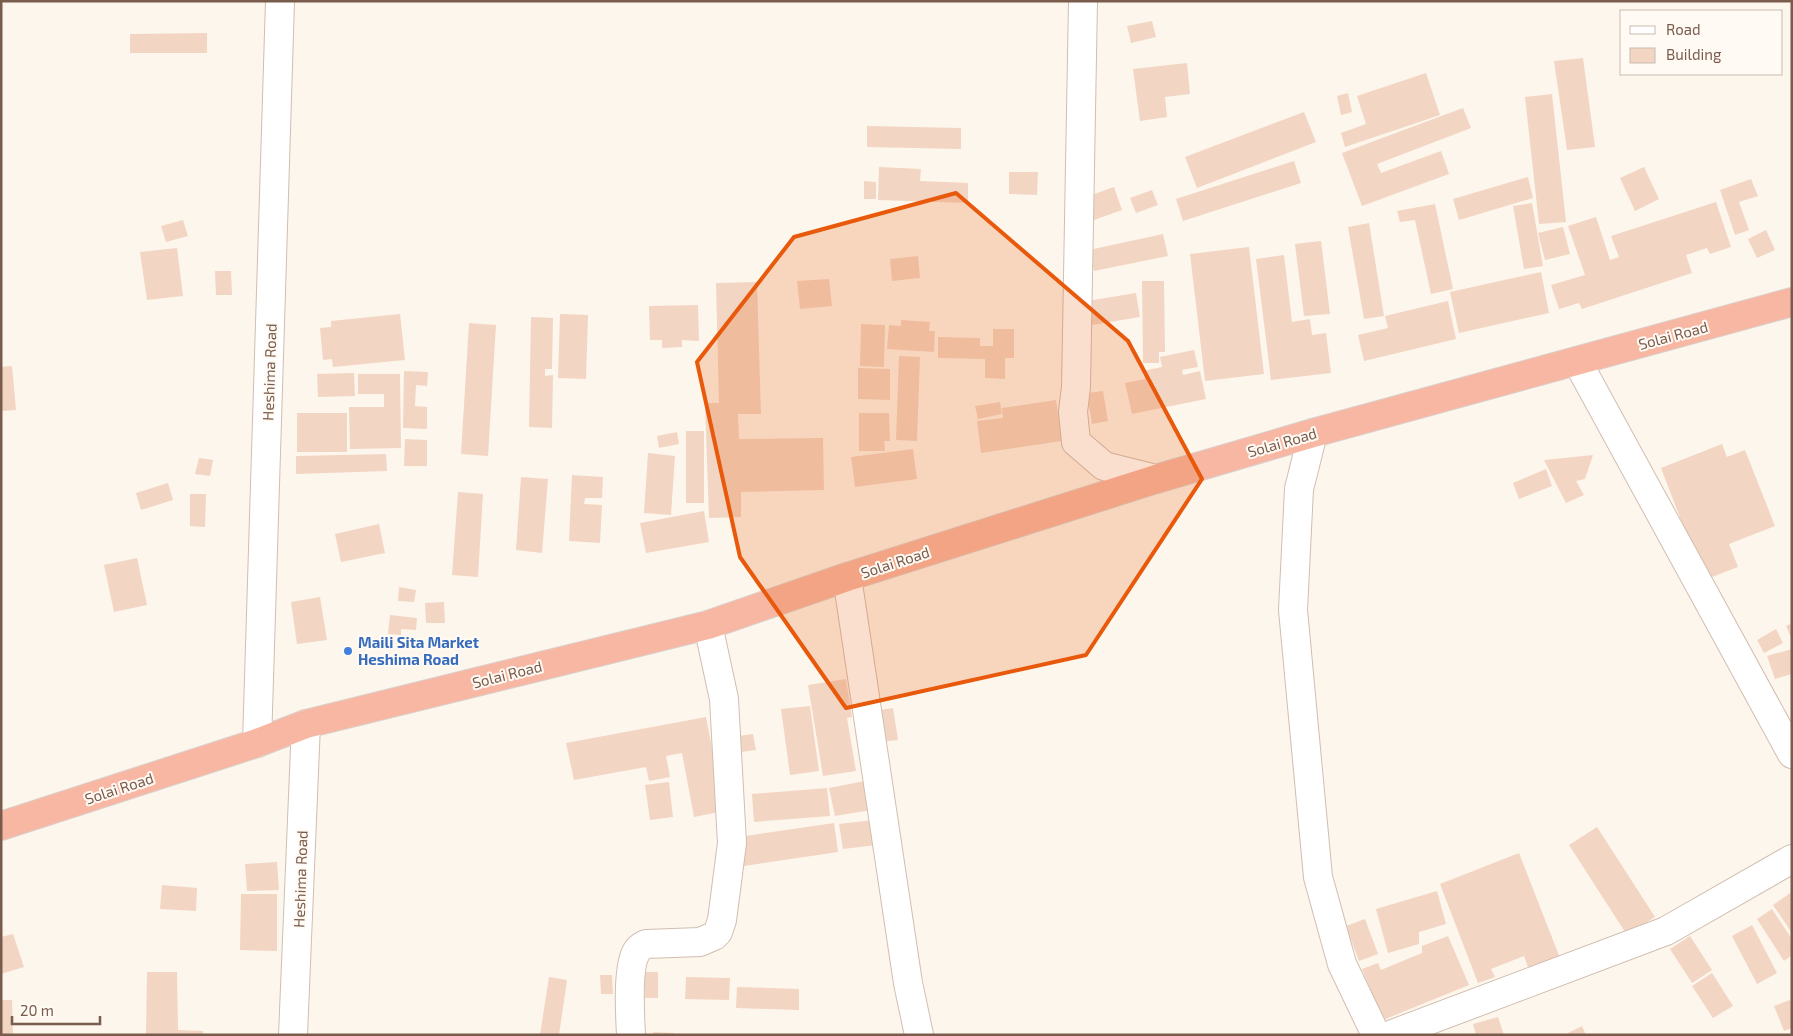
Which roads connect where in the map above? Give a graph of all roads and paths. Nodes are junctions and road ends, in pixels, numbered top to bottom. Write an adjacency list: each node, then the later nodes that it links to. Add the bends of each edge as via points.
1 (280, 1): 10 (street, Heshima Road)
2 (1083, 1): 6 (street, via 1073,412 1076,442 1104,466)
3 (1792, 302): 4 (highway, Solai Road)
4 (1577, 361): 5 (highway, Solai Road); 11 (street)
5 (1313, 433): 6 (highway, Solai Road); 17 (street, via 1299,489 1293,610 1318,878 1342,964)
6 (1156, 479): 7 (highway, Solai Road)
7 (847, 577): 8 (highway, Solai Road); 16 (street, via 908,983)
8 (708, 625): 9 (highway, Solai Road); 15 (street, via 724,698 732,843 722,920 718,932 707,940 646,944 639,948 633,960)
9 (306, 724): 10 (highway, Solai Road); 14 (street, Heshima Road)
10 (258, 743): 12 (highway, Solai Road)
11 (1792, 754)
12 (1, 826)
13 (1792, 859): 18 (street, via 1666,931)
14 (293, 1035)
15 (631, 1035)
16 (919, 1035)
17 (1376, 1035)
18 (1390, 1035)

